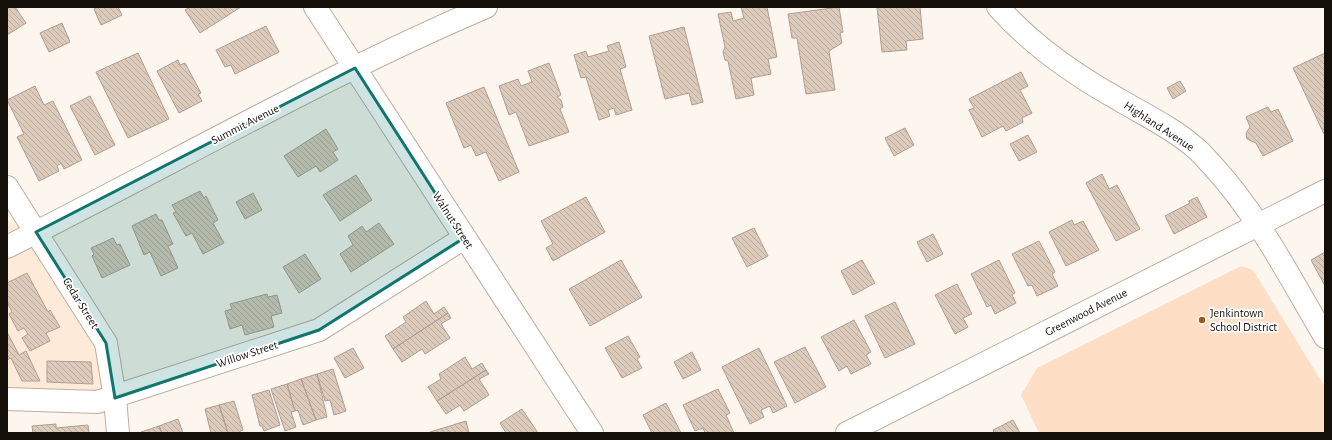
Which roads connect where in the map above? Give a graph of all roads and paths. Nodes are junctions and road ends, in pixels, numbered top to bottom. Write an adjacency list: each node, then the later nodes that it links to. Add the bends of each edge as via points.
1 (315, 7): 4 (street, Walnut Street)
2 (486, 7): 4 (street, Summit Avenue, via 436,28)
3 (998, 7): 7 (street, Highland Avenue, via 1044,49 1090,82 1193,146 1232,187)
4 (355, 68): 8 (street, Summit Avenue); 9 (street, Walnut Street)
5 (7, 187): 8 (street, Cedar Street)
6 (1325, 191): 7 (street, Greenwood Avenue)
7 (1258, 224): 11 (street, Highland Avenue); 16 (street, Greenwood Avenue)
8 (36, 232): 10 (street, Summit Avenue); 12 (street, Cedar Street, via 106,343)
9 (464, 238): 12 (street, Willow Street, via 319,330); 15 (street, Walnut Street)
10 (7, 247)
11 (1325, 338)
12 (115, 398): 13 (street, Willow Street, via 97,402); 14 (street, Cedar Street)
13 (7, 399)
14 (118, 433)
15 (592, 433)
16 (848, 433)

